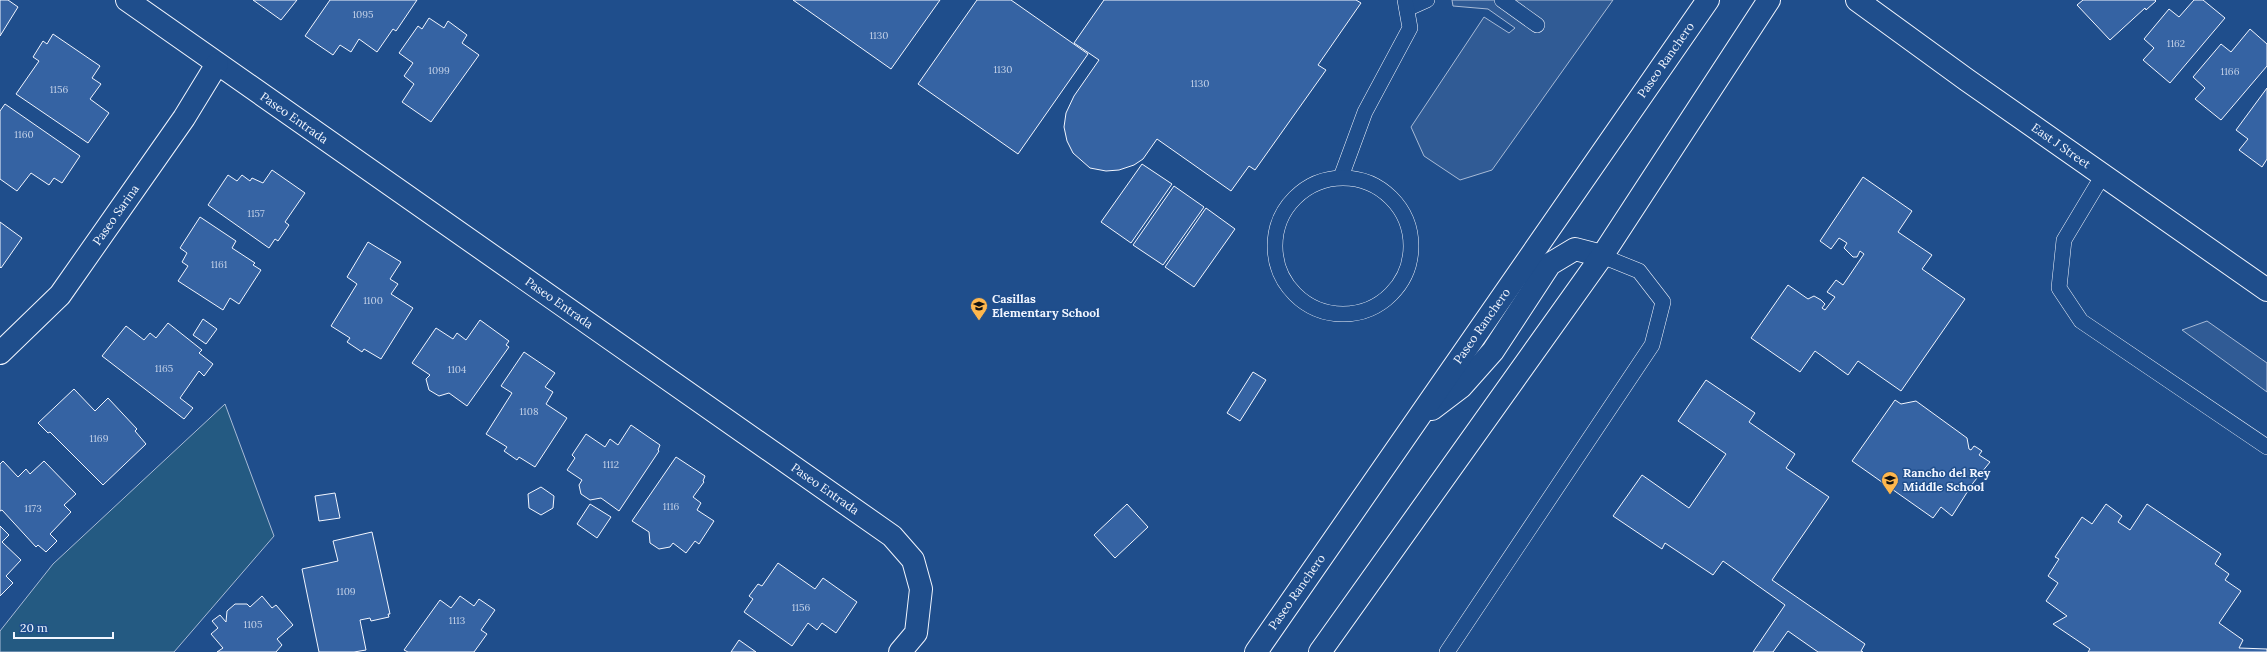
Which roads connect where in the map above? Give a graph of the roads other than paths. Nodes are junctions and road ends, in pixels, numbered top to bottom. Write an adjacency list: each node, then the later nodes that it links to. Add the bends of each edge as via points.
1 (127, 0): 9 (street, Paseo Entrada)
2 (1428, 0): 7 (lane)
3 (1502, 0): 8 (lane)
4 (1708, 0): 15 (street, Paseo Ranchero)
5 (1769, 0): 12 (street)
6 (1857, 0): 10 (street, East J Street)
7 (1406, 5): 11 (lane, via 1410,28 1365,112)
8 (1537, 25)
9 (217, 64): 14 (street, Paseo Sarina, via 184,118 60,295); 17 (street, Paseo Entrada, via 892,536 913,560 921,589 916,633)
10 (2103, 175): 13 (street, East J Street); 16 (lane, via 2064,240 2059,288 2081,321)
11 (1341, 177): 11 (lane, via 1320,181 1301,191 1286,206 1277,226 1275,247 1278,268 1289,287 1304,302 1324,311 1345,314 1368,309 1388,297 1403,278 1411,256 1410,232 1401,210 1385,192 1364,181)
12 (1602, 256): 15 (street, via 1575,249 1550,264 1493,352 1461,387); 19 (street); 20 (lane, via 1639,272 1662,302 1652,345)
13 (2267, 290)
14 (0, 353)
15 (1417, 420): 18 (street, Paseo Ranchero)
16 (2267, 447)
17 (903, 648)
18 (1256, 652)
19 (1320, 652)
20 (1447, 652)

